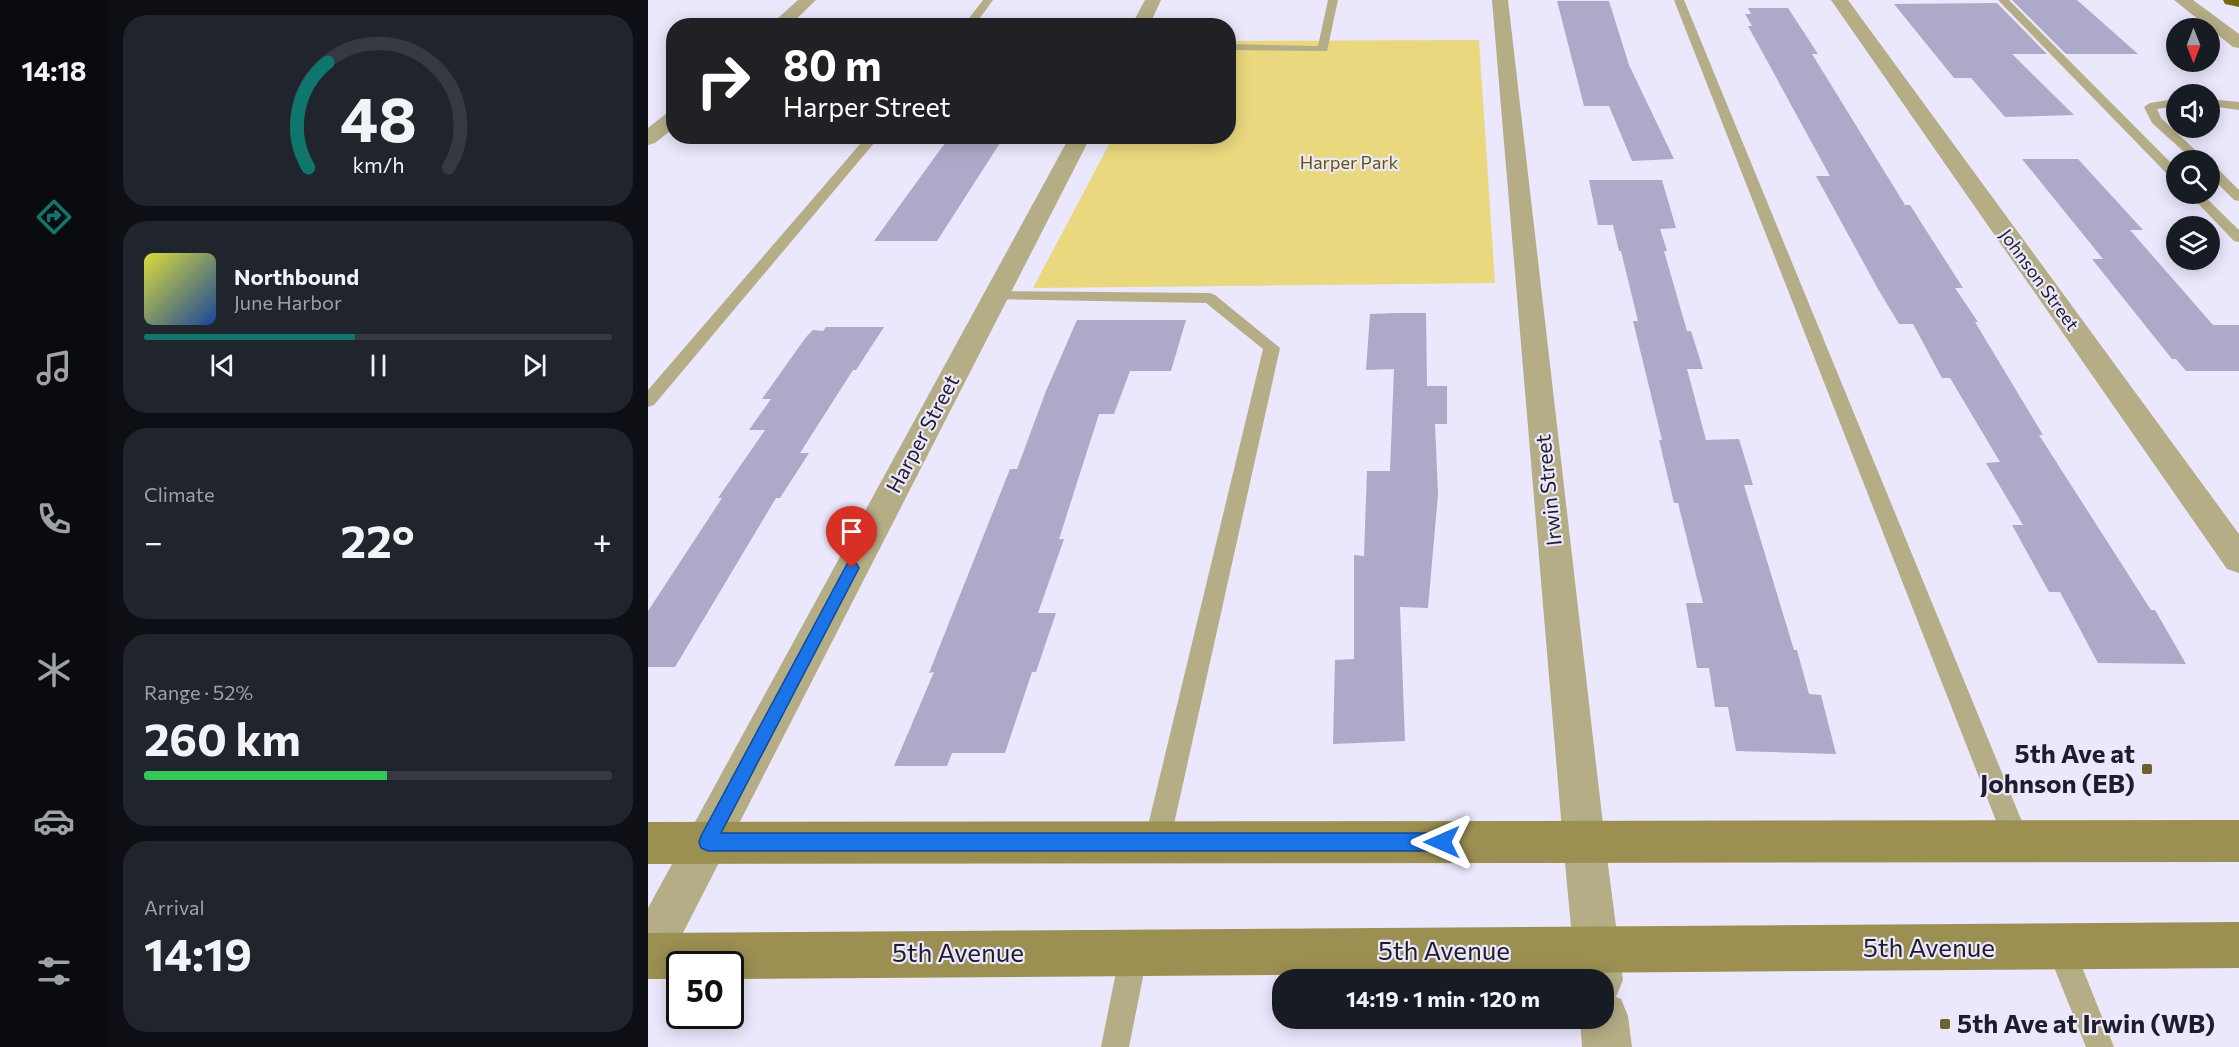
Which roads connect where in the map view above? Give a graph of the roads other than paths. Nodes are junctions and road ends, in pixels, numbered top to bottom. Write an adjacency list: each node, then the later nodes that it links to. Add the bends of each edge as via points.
1 (808, 0): 12 (street)
2 (988, 0): 13 (lane)
3 (1153, 0): 14 (street)
4 (1333, 0): 16 (lane, via 1323,49)
5 (1500, 0): 39 (street, Irwin Street)
6 (1679, 0): 35 (lane)
7 (1839, 0): 34 (street, Johnson Street)
8 (2003, 0): 27 (lane)
9 (2182, 0): 15 (street)
10 (2231, 0): 11 (highway)
11 (2239, 2)
12 (787, 18)
13 (974, 18)
14 (1144, 18)
15 (2239, 43)
16 (1236, 47)
17 (2220, 104): 19 (lane)
18 (2166, 105): 21 (lane, via 2150,107)
19 (2239, 106)
20 (666, 124): 23 (street)
21 (2166, 129)
22 (2176, 138): 26 (lane)
23 (648, 139)
24 (867, 144): 33 (lane)
25 (1077, 144): 32 (street, Harper Street)
26 (2189, 150)
27 (2166, 165)
28 (2220, 179): 29 (lane)
29 (2239, 197)
30 (2205, 204): 31 (lane)
31 (2239, 238)
32 (997, 296): 37 (street, Harper Street); 38 (lane, via 1210,298 1272,348)
33 (648, 401)
34 (2239, 560)
35 (2016, 841): 36 (main road); 39 (main road)
36 (2239, 841)
37 (708, 842): 38 (main road); 40 (main road); 44 (street, Harper Street)
38 (1157, 842): 39 (main road)
39 (1584, 842): 45 (street, Irwin Street)
40 (648, 843)
41 (2239, 945): 42 (main road, 5th Avenue)
42 (2060, 947): 45 (main road, 5th Avenue); 49 (lane)
43 (1134, 952): 44 (main road, 5th Avenue); 45 (main road, 5th Avenue); 47 (lane)
44 (648, 955)
45 (1598, 965)
46 (1605, 1029): 48 (street)
47 (1115, 1047)
48 (1607, 1047)
49 (2100, 1047)

